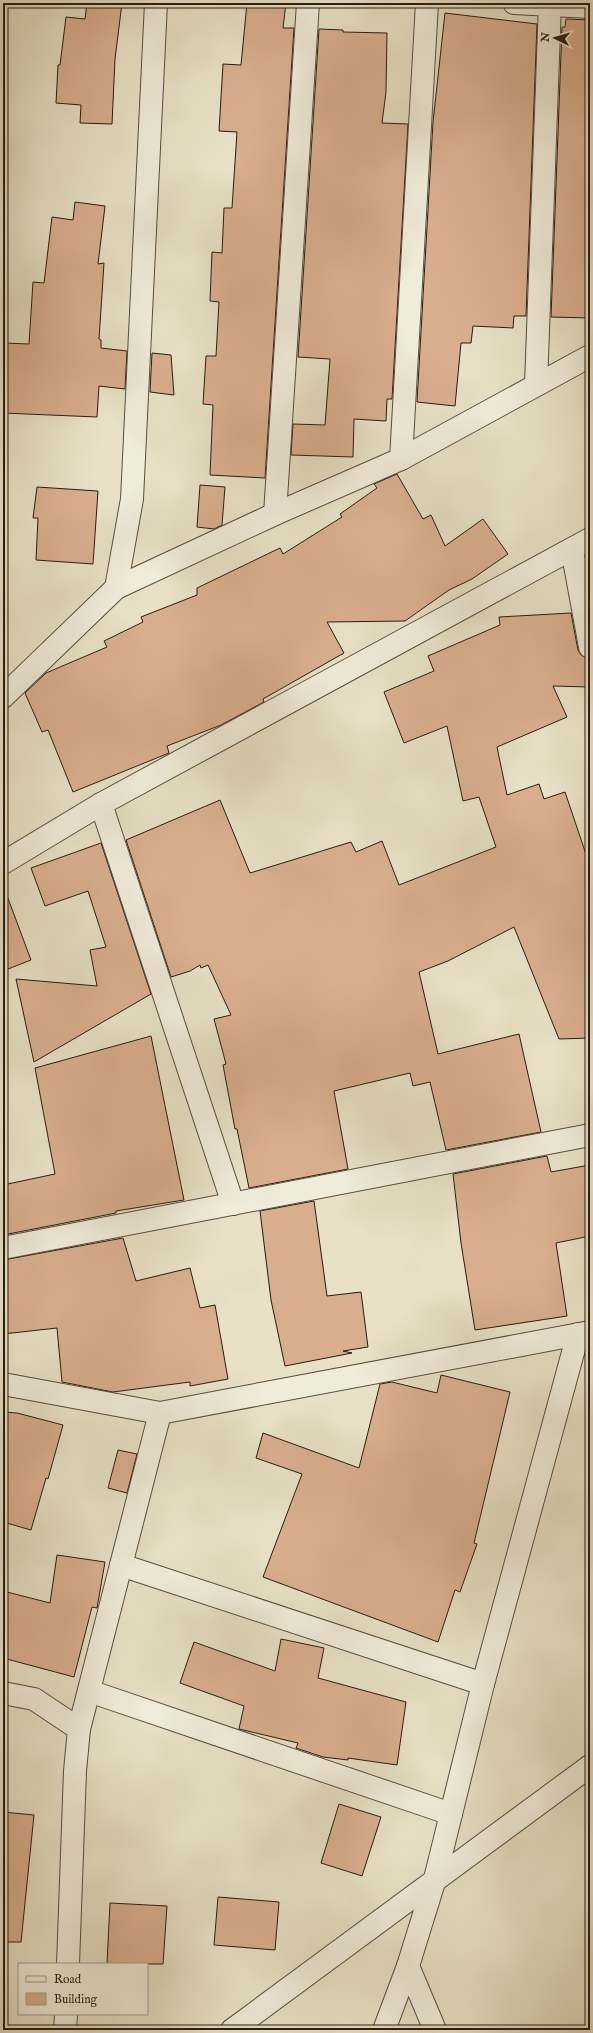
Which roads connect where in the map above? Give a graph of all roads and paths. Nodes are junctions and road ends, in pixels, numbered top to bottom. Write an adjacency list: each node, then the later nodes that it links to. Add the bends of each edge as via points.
1 (156, 3): 12 (street, via 132,499)
2 (308, 3): 10 (street)
3 (427, 3): 9 (street)
4 (514, 3): 5 (street)
5 (550, 4): 6 (street); 8 (street)
6 (590, 7)
7 (590, 356): 8 (street)
8 (536, 385): 9 (street)
9 (401, 459): 10 (street)
10 (275, 514): 12 (street)
11 (581, 544): 13 (street); 15 (street)
12 (116, 588): 14 (street)
13 (590, 647)
14 (3, 697)
15 (101, 804): 16 (street); 18 (street)
16 (3, 863)
17 (590, 1135): 18 (street)
18 (233, 1204): 19 (street)
19 (3, 1248)
20 (584, 1333): 22 (street); 24 (street)
21 (3, 1384): 22 (street)
22 (160, 1413): 23 (street)
23 (121, 1565): 24 (street); 25 (street)
24 (483, 1684): 29 (street)
25 (88, 1691): 27 (street); 29 (street)
26 (3, 1693): 27 (street, via 34,1699)
27 (79, 1729): 31 (street, via 75,1771)
28 (590, 1766): 30 (street)
29 (451, 1814): 30 (street)
30 (435, 1879): 32 (street); 35 (street)
31 (68, 1963)
32 (408, 1966): 36 (street); 37 (street)
33 (66, 2015): 34 (street)
34 (65, 2030)
35 (232, 2030)
36 (384, 2030)
37 (435, 2030)

